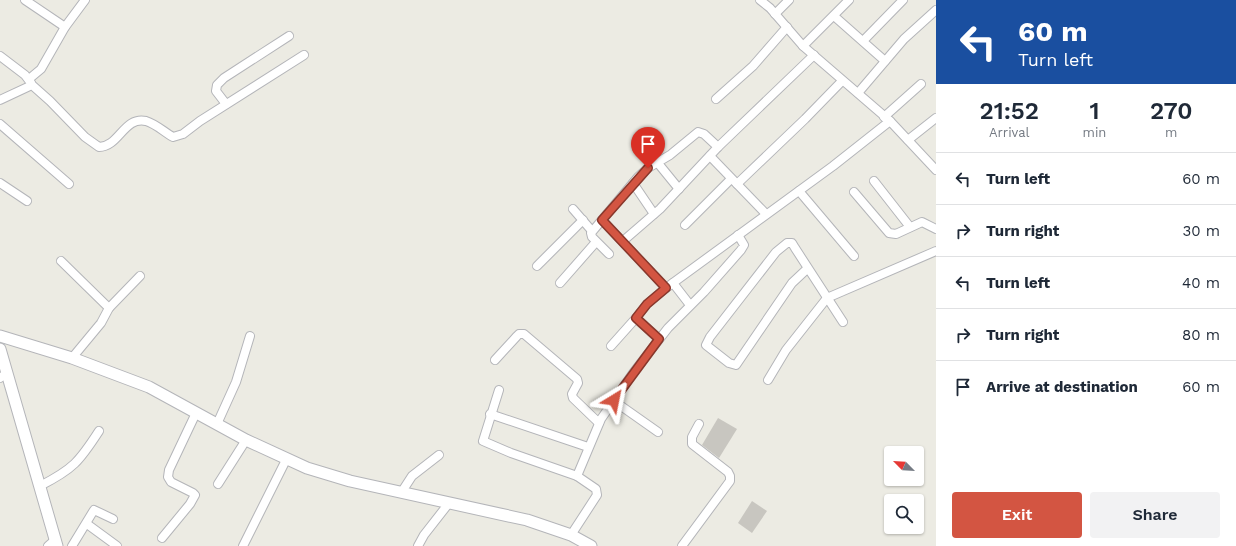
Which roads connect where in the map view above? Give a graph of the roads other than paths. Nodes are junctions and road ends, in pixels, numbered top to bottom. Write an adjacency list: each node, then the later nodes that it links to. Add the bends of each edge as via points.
1 (25, 0): 10 (street)
2 (85, 0): 10 (street)
3 (760, 0): 8 (street)
4 (789, 0): 8 (street)
5 (849, 0): 9 (street)
6 (903, 0): 13 (street)
7 (936, 10): 18 (street, via 904,39)
8 (775, 14): 11 (street)
9 (834, 16): 13 (street); 14 (street)
10 (65, 28): 20 (street)
11 (787, 28): 14 (street); 23 (street, via 753,66)
12 (289, 36): 25 (street, via 217,84 216,91)
13 (863, 41): 18 (street)
14 (803, 46): 16 (street)
15 (304, 55): 25 (street)
16 (814, 55): 19 (street); 30 (street)
17 (0, 56): 20 (street)
18 (885, 61): 22 (street)
19 (842, 81): 22 (street); 34 (street, via 805,119)
20 (30, 82): 24 (street); 25 (street, via 85,137 99,147 108,145 130,123 139,120 153,124 173,137 178,136)
21 (920, 84): 27 (street)
22 (858, 93): 27 (street)
23 (716, 99)
24 (0, 100)
25 (226, 104)
26 (936, 118): 29 (street)
27 (887, 119): 29 (street); 40 (street)
28 (0, 124): 38 (street)
29 (908, 140): 33 (street)
30 (718, 147): 31 (street); 32 (street, via 698,132)
31 (710, 156): 34 (street); 39 (street)
32 (658, 162): 37 (street); 39 (street)
33 (936, 170)
34 (734, 181): 45 (street); 48 (street)
35 (874, 182): 49 (street)
36 (0, 183): 42 (street)
37 (633, 183): 44 (street); 47 (street)
38 (69, 184)
39 (679, 189): 44 (street)
40 (799, 191): 45 (street); 57 (street)
41 (854, 192): 49 (street, via 889,233 896,234)
42 (27, 201)
43 (573, 209): 46 (street)
44 (654, 214): 54 (street)
45 (766, 214): 52 (street)
46 (583, 220): 51 (street); 59 (street)
47 (602, 220): 51 (street); 54 (street)
48 (685, 225)
49 (910, 227): 50 (street, via 922,222)
50 (936, 229)
51 (592, 231): 53 (street, via 592,237)
52 (738, 235): 63 (street); 65 (street, via 744,245 741,250)
53 (596, 242): 56 (street); 62 (street)
54 (623, 242): 63 (street)
55 (936, 251): 64 (street)
56 (609, 254)
57 (854, 256)
58 (61, 261): 66 (street)
59 (537, 266)
60 (808, 268): 60 (street, via 792,283 736,365 729,363 708,347 706,342 783,246 792,243); 64 (street)
61 (140, 276): 66 (street)
62 (560, 283)
63 (670, 285): 65 (street); 67 (street, via 647,304)
64 (827, 298): 68 (street); 77 (street, via 786,350)
65 (690, 305): 71 (street)
66 (109, 308): 74 (street, via 101,323)
67 (636, 318): 71 (street); 72 (street)
68 (843, 322)
69 (0, 336): 74 (street)
70 (250, 336): 83 (street, via 236,382)
71 (659, 339): 79 (street)
72 (611, 346)
73 (0, 350): 76 (street)
74 (72, 358): 80 (street, via 150,387)
75 (495, 360): 82 (street, via 519,334 524,334 577,379 573,398)
76 (3, 376): 93 (street)
77 (768, 380)
78 (499, 390): 81 (street)
79 (614, 400): 82 (street); 86 (street)
80 (196, 413): 83 (street); 99 (street, via 168,477 171,482 194,495 190,504)
81 (490, 414): 88 (street); 91 (street, via 482,438 484,443)
82 (600, 423): 88 (street)
83 (217, 424): 87 (street)
84 (699, 424): 106 (street, via 692,437 692,444 728,472 730,481)
85 (99, 431): 93 (street, via 77,463 62,475)
86 (658, 432)
87 (246, 440): 90 (street); 92 (street)
88 (588, 447): 91 (street)
89 (439, 455): 94 (street, via 412,476)
90 (286, 458): 94 (street, via 336,477); 104 (street)
91 (577, 476): 98 (street, via 596,489 597,493)
92 (218, 484)
93 (40, 486): 100 (street)
94 (401, 493): 95 (street)
95 (449, 503): 98 (street, via 527,520); 105 (street)
96 (113, 519): 97 (street, via 94,510)
97 (87, 524): 102 (street); 103 (street)
98 (572, 535): 101 (street)
99 (162, 538)
100 (54, 544)
101 (587, 545)
102 (72, 546)
103 (117, 546)
104 (243, 546)
105 (418, 546)
106 (682, 546)

